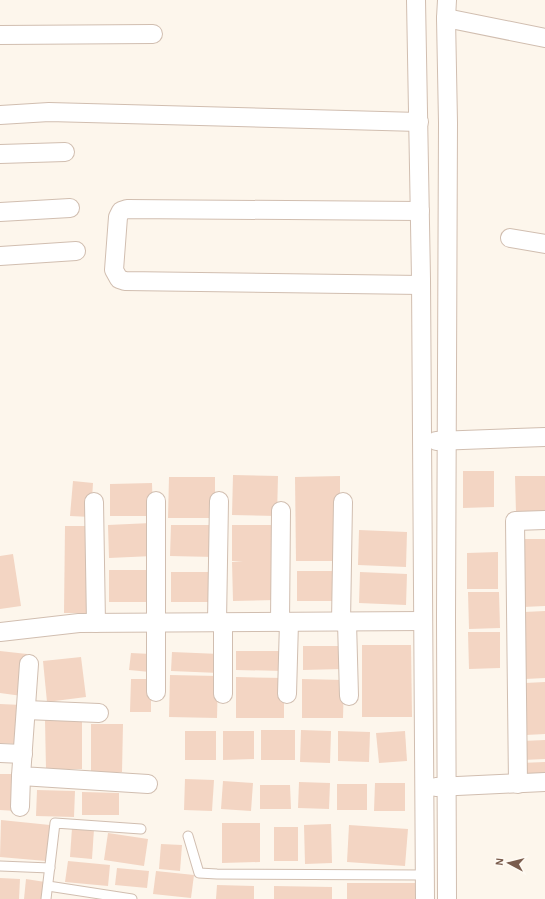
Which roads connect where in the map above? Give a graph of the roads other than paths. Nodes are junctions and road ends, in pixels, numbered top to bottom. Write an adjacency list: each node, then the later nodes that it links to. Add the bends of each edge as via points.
1 (416, 0): 8 (street)
2 (448, 0): 3 (street)
3 (446, 18): 6 (street); 20 (street)
4 (153, 34): 5 (street)
5 (0, 35)
6 (545, 38)
7 (0, 115): 8 (street, via 49,112)
8 (418, 122): 12 (street)
9 (65, 152): 10 (street)
10 (0, 154)
11 (70, 208): 13 (street)
12 (420, 211): 18 (street); 18 (street, via 127,209 121,211 118,217 114,270 119,279 125,281)
13 (0, 212)
14 (510, 238): 15 (street)
15 (545, 244)
16 (76, 252): 17 (street)
17 (0, 256)
18 (421, 285): 21 (street)
19 (545, 437): 20 (street)
20 (447, 440): 21 (street); 48 (street)
21 (422, 442): 28 (street)
22 (219, 501): 30 (street)
23 (94, 502): 33 (street)
24 (156, 502): 29 (street)
25 (343, 502): 32 (street)
26 (281, 511): 31 (street)
27 (545, 520): 47 (street, via 515,521)
28 (423, 621): 32 (street); 49 (street)
29 (156, 622): 30 (street); 33 (street); 36 (street)
30 (220, 622): 31 (street); 37 (street)
31 (285, 622): 32 (street); 38 (street)
32 (344, 622): 39 (street)
33 (96, 623): 34 (street)
34 (0, 632)
35 (30, 664): 40 (street)
36 (156, 692)
37 (223, 694)
38 (287, 694)
39 (348, 696)
40 (26, 710): 41 (street); 43 (street)
41 (99, 713)
42 (0, 753): 43 (street)
43 (23, 754): 44 (street)
44 (21, 776): 46 (street); 50 (street)
45 (545, 782): 47 (street)
46 (148, 784)
47 (518, 784): 48 (street)
48 (446, 787): 49 (street); 60 (street)
49 (424, 788): 55 (street)
50 (20, 807)
51 (141, 829): 54 (lane, via 55,823)
52 (188, 836): 55 (lane, via 199,873)
53 (0, 866): 54 (lane)
54 (50, 868): 56 (lane)
55 (424, 875): 59 (street)
56 (48, 886): 57 (lane); 58 (lane)
57 (46, 899)
58 (132, 899)
59 (424, 899)
60 (447, 899)

